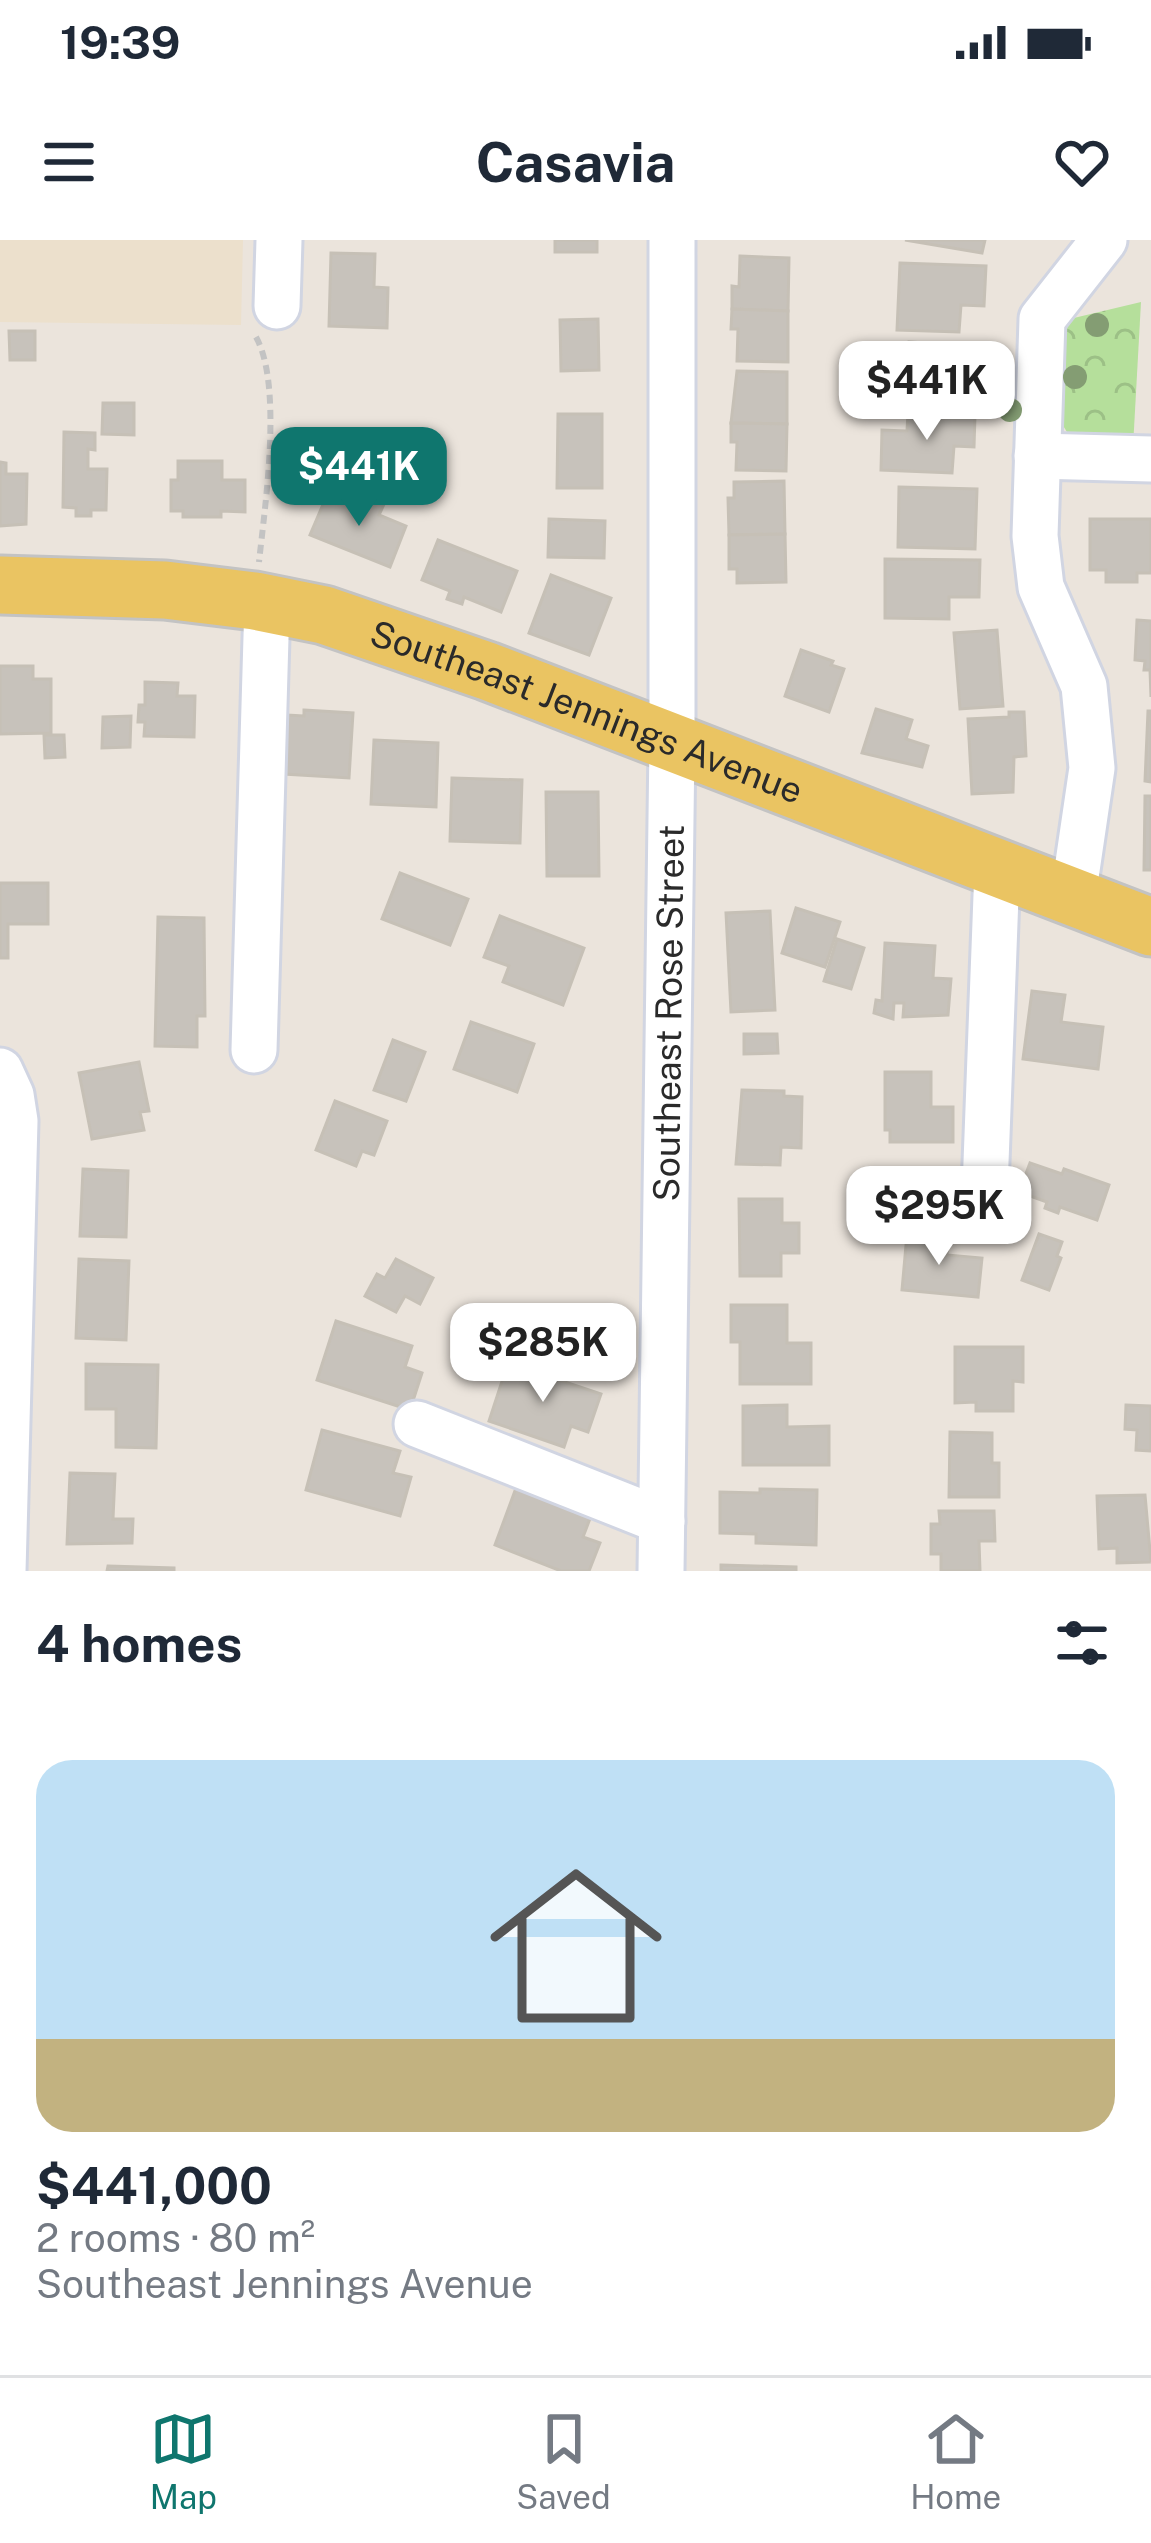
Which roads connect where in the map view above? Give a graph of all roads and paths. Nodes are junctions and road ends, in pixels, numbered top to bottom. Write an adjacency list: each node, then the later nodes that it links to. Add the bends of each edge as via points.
1 (279, 240): 4 (street)
2 (672, 240): 9 (street, Southeast Rose Street)
3 (1101, 246): 5 (street, via 1042,320)
4 (277, 306): 8 (path, via 254,328 269,424)
5 (1037, 456): 6 (street); 11 (street, via 1040,586 1078,669 1089,724 1092,769)
6 (1151, 459)
7 (0, 585): 8 (main road, Southeast Jennings Avenue)
8 (261, 602): 9 (main road, Southeast Jennings Avenue, via 422,648); 13 (street)
9 (672, 743): 10 (main road, Southeast Jennings Avenue); 17 (street, Southeast Rose Street)
10 (997, 868): 11 (main road, Southeast Jennings Avenue); 15 (street)
11 (1072, 896): 12 (main road, Southeast Jennings Avenue)
12 (1151, 927)
13 (254, 1050)
14 (0, 1071): 18 (street, via 15,1121)
15 (985, 1189)
16 (417, 1424): 17 (street)
17 (662, 1521): 19 (street, Southeast Rose Street)
18 (3, 1571)
19 (661, 1571)

